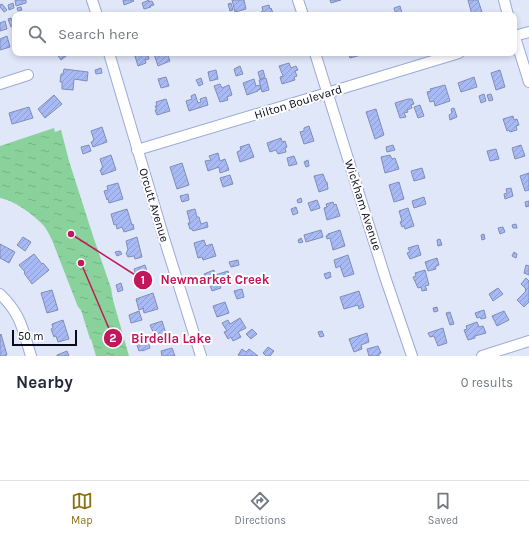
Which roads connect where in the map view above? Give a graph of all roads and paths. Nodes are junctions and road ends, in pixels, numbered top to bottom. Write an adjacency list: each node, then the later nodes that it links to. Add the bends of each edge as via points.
1 (92, 0): 4 (street)
2 (298, 0): 5 (street)
3 (504, 0): 6 (street)
4 (96, 12)
5 (302, 12)
6 (507, 12)
7 (529, 32): 8 (street)
8 (517, 34)
9 (517, 44): 14 (street)
10 (110, 56): 17 (street, Orcutt Avenue)
11 (316, 56): 16 (street, Wickham Avenue)
12 (449, 56): 16 (street, Hilton Boulevard)
13 (28, 75): 15 (street)
14 (529, 82)
15 (0, 84)
16 (328, 93): 17 (street, Hilton Boulevard); 23 (street, Wickham Avenue)
17 (137, 150): 20 (street, Orcutt Avenue)
18 (0, 294): 21 (street, via 19,319)
19 (529, 341): 24 (street)
20 (199, 352): 22 (street, Orcutt Avenue)
21 (31, 356)
22 (204, 356)
23 (412, 356)
24 (482, 356)

